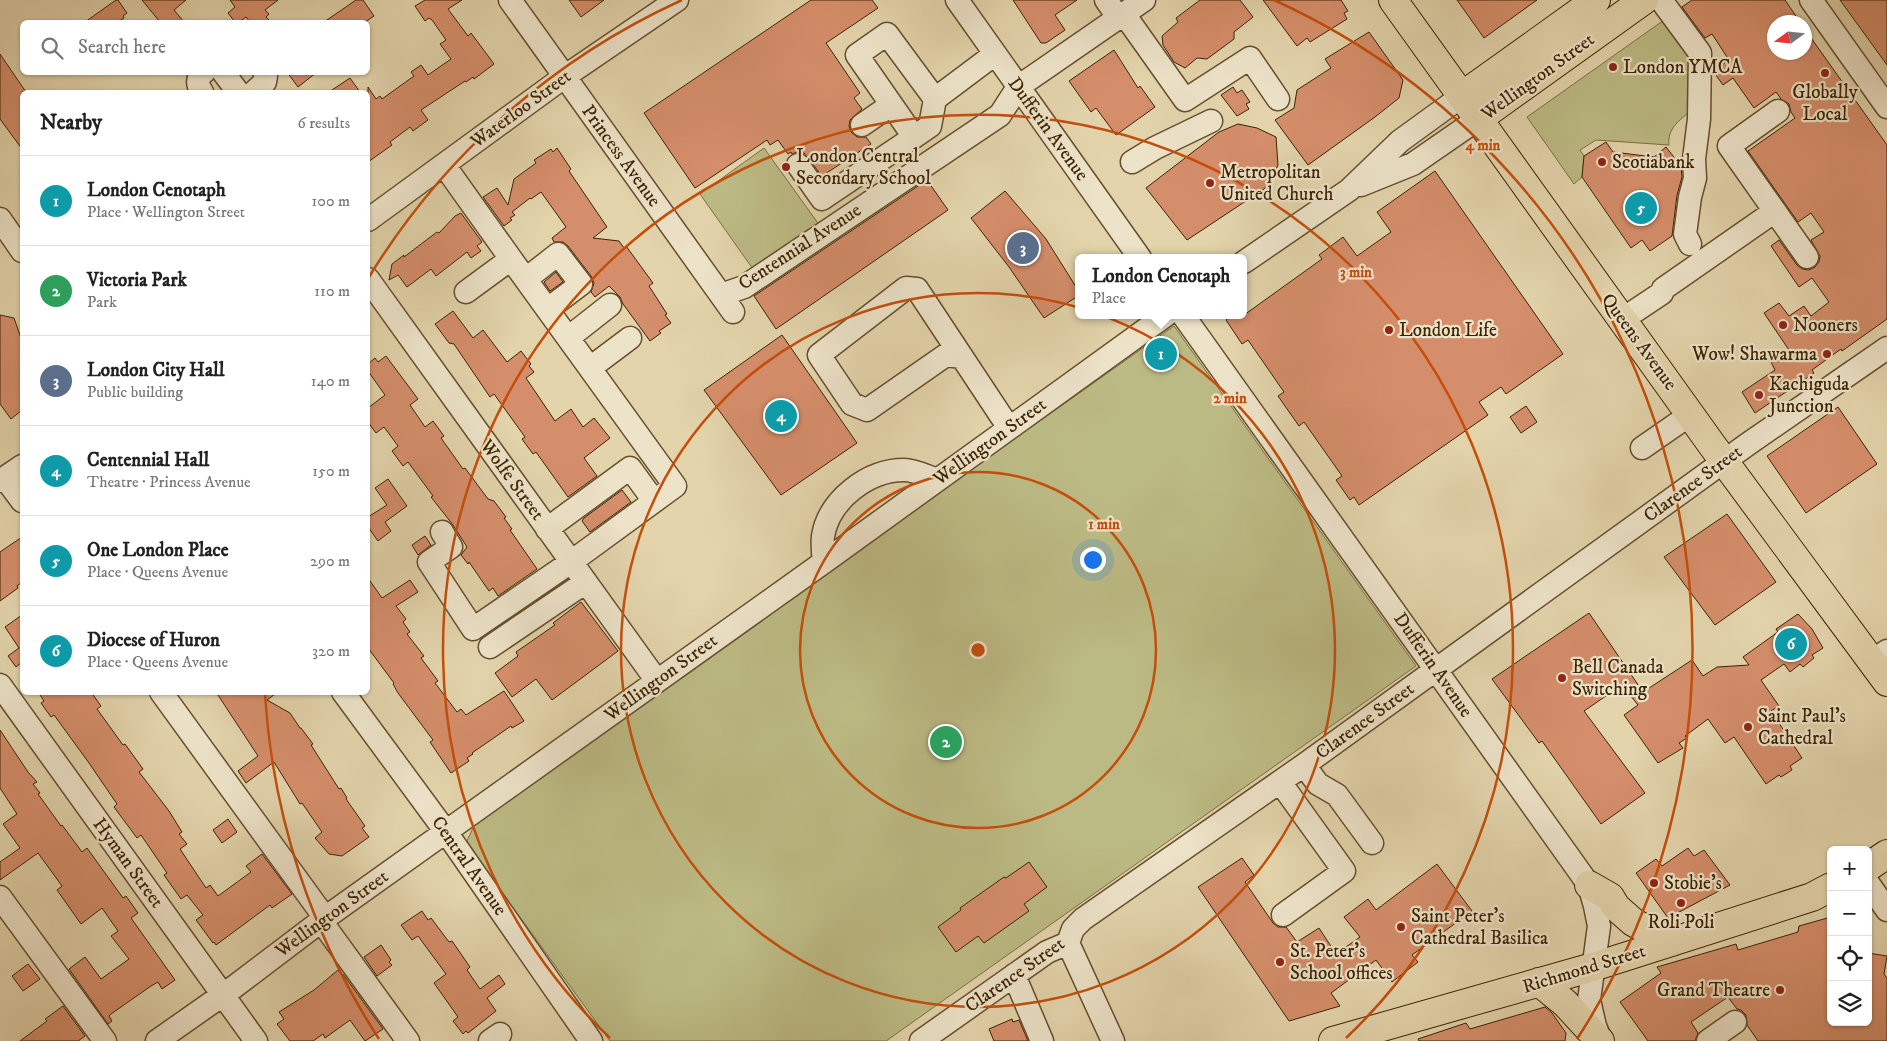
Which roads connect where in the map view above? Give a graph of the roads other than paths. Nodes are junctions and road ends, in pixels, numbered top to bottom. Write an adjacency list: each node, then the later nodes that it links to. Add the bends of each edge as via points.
1 (510, 0): 14 (street, Princess Avenue)
2 (677, 0): 14 (street, Waterloo Street)
3 (957, 0): 10 (street, Dufferin Avenue)
4 (1393, 0): 19 (main road, Queens Avenue)
5 (1596, 0): 19 (main road, Wellington Street)
6 (1644, 0): 26 (main road, Wellington Street)
7 (1661, 0): 38 (street, via 1700,53 1695,178 1685,234)
8 (1811, 0): 24 (street)
9 (1129, 5): 15 (street); 22 (street)
10 (995, 54): 15 (street, Dufferin Avenue); 21 (street)
11 (201, 75): 16 (street, via 198,84)
12 (225, 75): 17 (street)
13 (266, 75): 18 (street, via 265,82)
14 (564, 77): 32 (street, Waterloo Street); 47 (street, Princess Avenue)
15 (1018, 87): 40 (street, Dufferin Avenue); 47 (street, Centennial Avenue, via 1000,115 744,286)
16 (201, 90)
17 (236, 90)
18 (256, 90)
19 (1462, 96): 26 (main road, Queens Avenue); 34 (street, Wellington Street, via 1400,141)
20 (1278, 99): 22 (street, via 1250,58)
21 (935, 100): 23 (street, via 887,34 856,55); 30 (street, via 930,126)
22 (1185, 100): 29 (street, via 1180,109)
23 (891, 105): 28 (street); 30 (street)
24 (1887, 107)
25 (1778, 111): 35 (street, via 1729,146)
26 (1478, 119): 34 (street, Wellington Street, via 1412,164); 52 (main road, Queens Avenue)
27 (1211, 121): 29 (street)
28 (862, 125)
29 (1191, 131): 31 (street)
30 (914, 137): 33 (street, via 822,199)
31 (1132, 162)
32 (444, 165): 37 (street, Waterloo Street); 42 (street)
33 (798, 165)
34 (1349, 190): 43 (street, Wellington Street)
35 (1775, 211): 41 (street); 52 (street)
36 (0, 219): 39 (street)
37 (370, 219)
38 (1690, 244)
39 (20, 248)
40 (1137, 254)
41 (1807, 257)
42 (511, 259): 44 (street); 46 (street)
43 (1247, 260)
44 (526, 279): 49 (street); 49 (street, via 558,254 580,284)
45 (370, 282): 66 (street, Wolfe Street)
46 (466, 292)
47 (727, 304)
48 (610, 305): 53 (street)
49 (548, 309): 53 (street)
50 (1160, 319): 59 (street, Wellington Street)
51 (1186, 319): 73 (street, Dufferin Avenue)
52 (1623, 319): 58 (main road, Queens Avenue)
53 (568, 338): 57 (street)
54 (630, 338): 57 (street)
55 (1887, 348): 61 (street, Clarence Street)
56 (962, 357): 56 (street, via 946,355 867,410 852,404 819,355 906,288 917,289); 59 (street)
57 (590, 368): 65 (street, via 675,486)
58 (1691, 414): 60 (street); 61 (main road, Queens Avenue)
59 (1009, 428): 63 (street, Wellington Street)
60 (1642, 448)
61 (1725, 462): 72 (main road, Queens Avenue); 73 (street, Clarence Street)
62 (9, 475): 64 (street)
63 (937, 480): 69 (street, Wellington Street); 69 (street, via 905,470 877,476 852,490 839,502 823,534)
64 (20, 497)
65 (654, 501): 66 (street, via 630,468); 68 (street)
66 (547, 529): 68 (street, Wolfe Street)
67 (442, 532): 68 (street, via 451,547 429,562 473,629)
68 (571, 562): 70 (street, Wolfe Street)
69 (824, 562): 74 (street, Wellington Street)
70 (586, 582): 71 (street); 74 (street, Wolfe Street)
71 (490, 647)
72 (1882, 665)
73 (1436, 669): 78 (street, Clarence Street); 84 (street, Dufferin Avenue)
74 (657, 681): 80 (street, Wellington Street)
75 (0, 685): 96 (street, Hyman Street)
76 (163, 695): 90 (street)
77 (345, 695): 80 (street, Central Avenue)
78 (1304, 765): 79 (street, Clarence Street); 81 (street, via 1318,784 1338,795)
79 (1280, 782): 89 (street, via 1344,870); 92 (street, Clarence Street, via 1083,919 1073,929)
80 (446, 832): 90 (street, Wellington Street); 103 (street, Central Avenue)
81 (1372, 842)
82 (1887, 854): 83 (main road)
83 (1872, 864)
84 (1589, 885): 91 (main road, via 1610,897 1633,922); 93 (street, Dufferin Avenue, via 1599,926)
85 (1827, 889): 91 (main road, Richmond Street, via 1812,897)
86 (1872, 889): 88 (street)
87 (0, 897): 99 (street)
88 (1887, 910)
89 (1283, 915)
90 (323, 920): 96 (street, Wellington Street); 102 (street)
91 (1672, 942): 93 (main road, Richmond Street)
92 (1068, 943): 94 (street, Clarence Street, via 1047,952); 106 (street)
93 (1593, 967): 95 (main road, Richmond Street); 108 (street, Dufferin Avenue, via 1589,1000)
94 (1014, 975): 104 (street, Clarence Street); 105 (street)
95 (1539, 982): 98 (main road, Richmond Street); 108 (main road, via 1565,1002)
96 (223, 995): 100 (street, Wellington Street); 101 (street, Hyman Street)
97 (1735, 1022): 109 (street)
98 (1386, 1034): 107 (main road, Richmond Street)
99 (105, 1041)
100 (157, 1041)
101 (256, 1041)
102 (408, 1041)
103 (591, 1041)
104 (920, 1041)
105 (1042, 1041)
106 (1113, 1041)
107 (1333, 1041)
108 (1600, 1041)
109 (1708, 1041)

